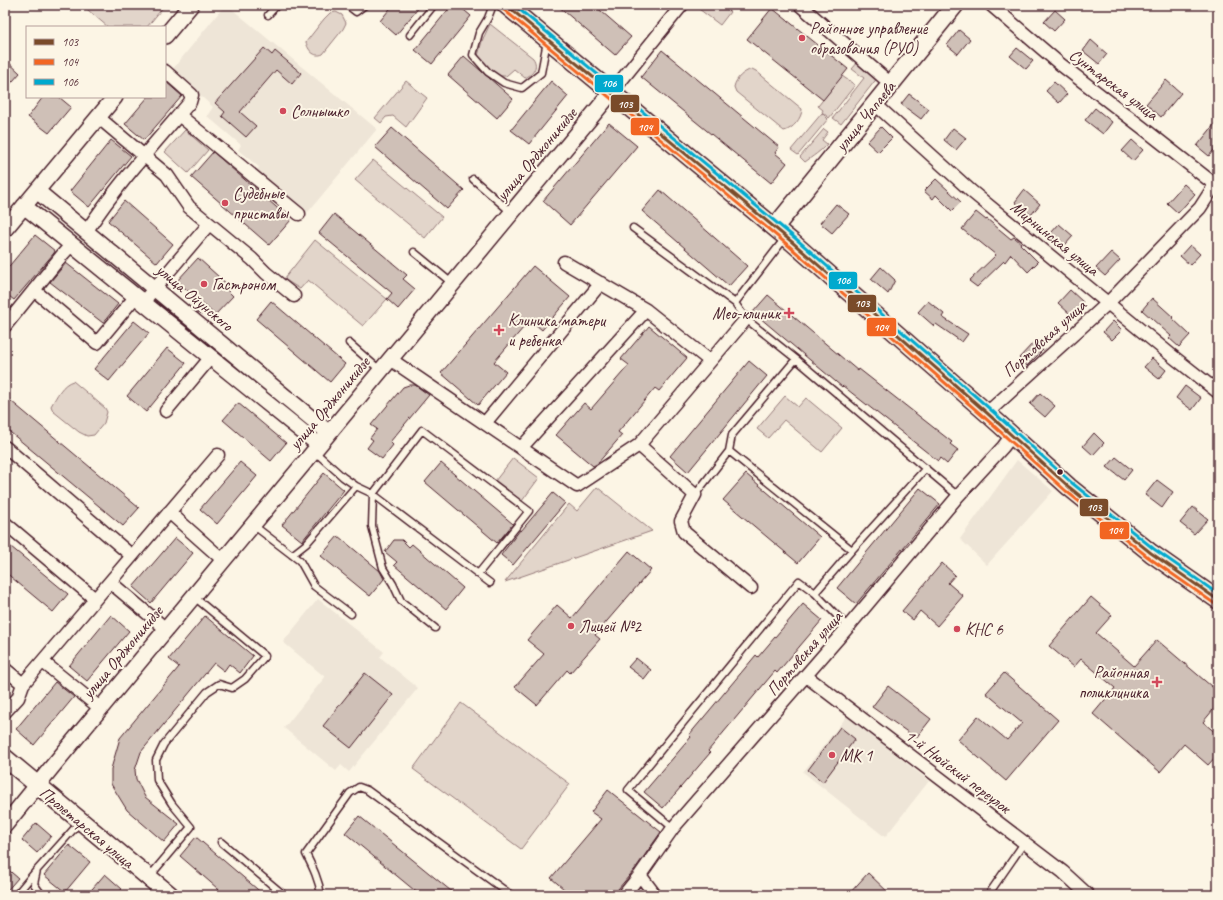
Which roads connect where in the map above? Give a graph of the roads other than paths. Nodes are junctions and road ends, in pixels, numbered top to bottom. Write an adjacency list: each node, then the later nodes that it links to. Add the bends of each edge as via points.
1 (191, 5): 13 (street)
2 (277, 5): 12 (lane)
3 (347, 5): 4 (lane, via 356,12)
4 (365, 5)
5 (434, 5): 14 (lane)
6 (493, 5): 15 (lane, via 479,33 473,55 499,80 522,88 541,73)
7 (506, 5): 15 (main road)
8 (682, 5): 18 (street, улица Орджоникидзе)
9 (800, 5): 17 (street)
10 (955, 5): 17 (main road, улица Чапаева)
11 (991, 5): 25 (street, Сунтарская улица, via 1060,64)
12 (268, 15)
13 (166, 35)
14 (410, 35)
15 (547, 39): 18 (main road)
16 (166, 72): 21 (street, via 192,94 190,102)
17 (891, 84): 20 (main road, улица Чапаева)
18 (612, 93): 28 (street, улица Орджоникидзе); 34 (main road)
19 (114, 98): 22 (street)
20 (875, 104): 34 (main road, улица Чапаева); 45 (street, Мирнинская улица, via 972,191)
21 (179, 115): 23 (street); 29 (street)
22 (98, 117): 23 (street); 26 (street)
23 (144, 156): 30 (street, via 167,176 189,207); 33 (street)
24 (473, 179): 28 (lane)
25 (1217, 184): 45 (street, Портовская улица, via 1200,208)
26 (37, 191): 27 (street); 33 (street, улица Ойунского)
27 (24, 206): 32 (street); 35 (street)
28 (512, 213): 38 (street, улица Орджоникидзе)
29 (299, 214)
30 (209, 224): 40 (street); 42 (street)
31 (633, 228): 44 (lane)
32 (5, 229)
33 (86, 232): 40 (street, улица Ойунского)
34 (780, 232): 44 (lane); 57 (main road)
35 (72, 244): 41 (street); 43 (street)
36 (414, 252): 38 (lane)
37 (564, 262): 39 (street)
38 (453, 284): 54 (street, улица Орджоникидзе)
39 (601, 284): 46 (street); 58 (street)
40 (154, 288): 43 (street); 59 (street, улица Ойунского)
41 (34, 290): 43 (street, via 97,343); 47 (street)
42 (294, 296)
43 (139, 299): 51 (street)
44 (735, 303): 48 (lane)
45 (1108, 303): 55 (street, Мирнинская улица); 57 (street, Портовская улица)
46 (646, 310): 53 (street); 64 (street)
47 (10, 311): 49 (street)
48 (746, 318): 52 (lane); 53 (street)
49 (5, 326)
50 (349, 343): 54 (lane)
51 (211, 357): 56 (street); 63 (street)
52 (796, 359): 65 (lane, via 732,435); 67 (lane)
53 (710, 361): 61 (street)
54 (386, 365): 58 (street); 59 (street, улица Орджоникидзе)
55 (1218, 392)
56 (166, 411)
57 (987, 413): 60 (main road)
58 (486, 423): 64 (street)
59 (329, 433): 63 (street, улица Орджоникидзе)
60 (1012, 435): 71 (street, Портовская улица); 86 (main road, via 1080,497 1151,553)
61 (639, 445): 64 (street, via 578,486); 70 (street)
62 (5, 448): 77 (street)
63 (316, 448): 68 (lane, via 343,477); 74 (street, улица Орджоникидзе)
64 (521, 448)
65 (729, 451): 70 (lane); 75 (lane)
66 (218, 455): 72 (street)
67 (926, 468): 71 (lane); 75 (lane)
68 (356, 486): 69 (lane); 76 (lane, via 306,544)
69 (373, 494): 79 (lane); 79 (lane, via 422,430 529,511); 89 (lane, via 372,526 383,568 401,601)
70 (695, 496): 82 (street, via 681,521 684,532)
71 (958, 496): 88 (street, Портовская улица)
72 (169, 512): 77 (street); 78 (street)
73 (5, 523): 85 (street)
74 (253, 524): 76 (lane); 78 (street, улица Орджоникидзе)
75 (852, 550): 83 (lane)
76 (292, 555): 87 (lane, via 300,561 314,586)
77 (132, 556): 80 (street)
78 (223, 560): 84 (street, улица Орджоникидзе)
79 (478, 574): 81 (lane)
80 (110, 582): 85 (street); 90 (street)
81 (490, 583)
82 (751, 588)
83 (815, 593): 88 (lane); 101 (lane, via 799,582 628,790)
84 (193, 596): 90 (street, улица Орджоникидзе); 106 (lane, via 265,656 245,679 232,688 219,684 207,692 164,744 156,760 157,780 191,827)
85 (95, 599): 91 (street)
86 (1218, 600)
87 (351, 614)
88 (848, 627): 93 (street, Портовская улица)
89 (435, 628)
90 (166, 629): 95 (street, улица Орджоникидзе)
91 (43, 662): 94 (street); 95 (street)
92 (5, 669): 94 (street)
93 (806, 676): 101 (street, Портовская улица); 103 (street, 1-й Нюйский переулок)
94 (24, 684): 96 (street, via 18,698)
95 (100, 708): 98 (street, улица Орджоникидзе)
96 (5, 712)
97 (5, 758): 98 (main road, Пролетарская улица)
98 (37, 785): 99 (main road, Пролетарская улица); 100 (street, улица Орджоникидзе)
99 (81, 821): 104 (lane); 106 (main road, Пролетарская улица)
100 (5, 825)
101 (673, 828): 105 (street, Портовская улица)
102 (221, 842): 110 (lane)
103 (1024, 843): 115 (lane); 116 (street, 1-й Нюйский переулок, via 1063,872)
104 (37, 870): 107 (lane); 108 (lane, via 34,884)
105 (640, 875): 113 (street, Портовская улица); 114 (street)
106 (148, 877): 109 (main road, Пролетарская улица)
107 (16, 895)
108 (42, 895)
109 (170, 895)
110 (284, 895)
111 (321, 895): 112 (lane, via 320,883 306,854 350,793 359,787 367,790)
112 (511, 895)
113 (624, 895)
114 (655, 895)
115 (988, 895)
116 (1088, 895)

